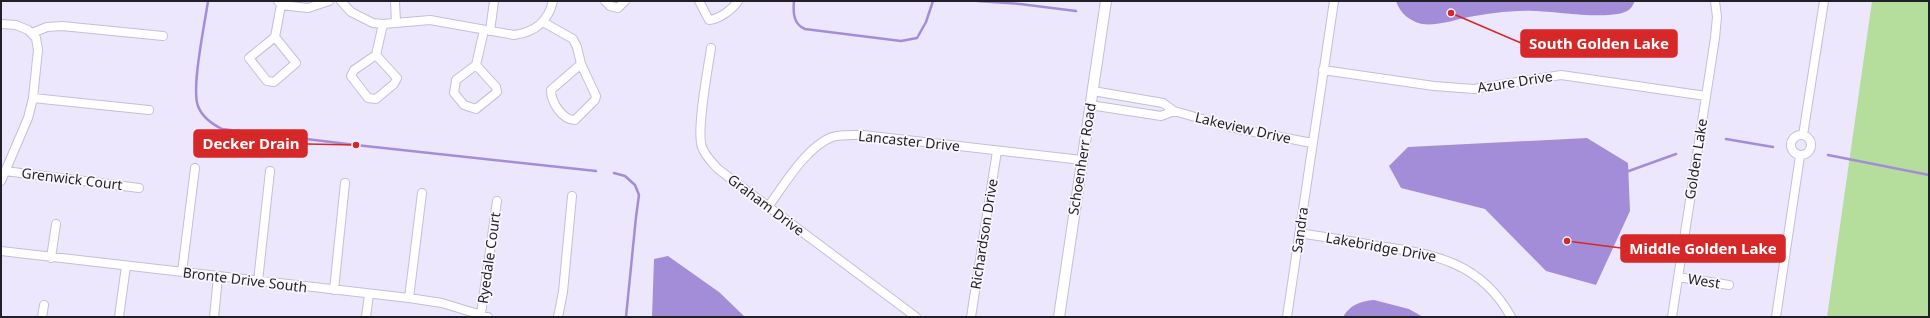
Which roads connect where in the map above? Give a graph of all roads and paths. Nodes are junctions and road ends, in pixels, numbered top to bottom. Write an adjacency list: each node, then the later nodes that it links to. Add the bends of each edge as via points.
1 (329, 1): 14 (street, via 302,8)
2 (341, 1): 18 (street, via 358,17)
3 (395, 1): 16 (street)
4 (494, 1): 19 (street)
5 (553, 1): 15 (street)
6 (606, 1): 7 (street, via 610,6 618,8)
7 (625, 1)
8 (699, 1): 9 (street, via 709,20 722,15)
9 (738, 1)
10 (1106, 1): 28 (street, Schoenherr Road)
11 (1334, 1): 27 (street)
12 (1715, 1): 29 (street, Golden Lake, via 1717,17)
13 (1824, 1): 34 (street)
14 (279, 3): 22 (street)
15 (543, 22): 19 (street, via 525,33 514,35); 25 (street, via 573,39)
16 (396, 23): 18 (street); 19 (street, via 430,20)
17 (1, 24): 20 (street, via 21,26)
18 (383, 24): 24 (street)
19 (487, 30): 26 (street)
20 (32, 33): 21 (street, via 50,26 62,26); 30 (street, via 38,44)
21 (163, 36)
22 (275, 37): 22 (street, via 249,58 267,81 274,82 296,63)
23 (711, 48): 48 (street, Graham Drive, via 700,127 701,145 706,156 718,169)
24 (376, 54): 24 (street, via 354,70 351,76 368,98 376,99 394,84 397,78)
25 (581, 64): 25 (street, via 551,90 553,102 571,120 575,120 593,104 596,96)
26 (476, 65): 26 (street, via 456,80 454,92 464,105 476,110 497,92 496,87)
27 (1323, 70): 29 (street, Azure Drive, via 1434,86 1474,89 1561,75); 35 (street, Sandra)
28 (1093, 91): 31 (street, Schoenherr Road); 33 (street, Lakeview Drive, via 1164,103)
29 (1706, 96): 56 (street, Golden Lake)
30 (33, 98): 32 (street); 40 (street, via 23,130)
31 (1090, 105): 33 (street, Lakeview Drive, via 1161,116); 38 (street, Schoenherr Road)
32 (149, 110)
33 (1174, 111): 35 (street, Lakeview Drive, via 1234,128)
34 (1803, 135): 37 (street, via 1811,141 1812,148 1806,155); 37 (street, via 1794,137 1791,147 1793,152)
35 (1312, 144): 50 (street, Sandra)
36 (997, 151): 38 (street, Lancaster Drive); 48 (street, Lancaster Drive, via 863,135 838,136 824,141 808,154); 70 (street, Richardson Drive)
37 (1800, 156): 75 (street)
38 (1082, 160): 71 (street, Schoenherr Road)
39 (195, 168): 54 (street)
40 (5, 171): 42 (street); 44 (street, Grenwick Court)
41 (270, 171): 57 (street)
42 (1, 181)
43 (345, 183): 59 (street)
44 (139, 188)
45 (422, 193): 61 (street)
46 (572, 196): 68 (street, via 563,292)
47 (496, 201): 63 (street, Ryedale Court)
48 (768, 207): 69 (street, Graham Drive)
49 (56, 224): 52 (street)
50 (1299, 233): 72 (street, Sandra); 73 (street, Lakebridge Drive, via 1440,257 1480,280 1492,291)
51 (1, 251): 52 (street, Bronte Drive South)
52 (50, 258): 53 (street, Bronte Drive South)
53 (126, 266): 54 (street, Bronte Drive South); 65 (street)
54 (182, 272): 55 (street, Bronte Drive South)
55 (218, 277): 57 (street, Bronte Drive South); 66 (street)
56 (1678, 277): 58 (street, West); 74 (street, Golden Lake)
57 (258, 281): 59 (street, Bronte Drive South)
58 (1729, 285)
59 (334, 290): 60 (street, Bronte Drive South)
60 (369, 294): 61 (street, Bronte Drive South); 67 (street)
61 (409, 298): 63 (street, Bronte Drive South, via 442,303)
62 (44, 305): 64 (street)
63 (484, 316)
64 (42, 317)
65 (119, 317)
66 (214, 317)
67 (366, 317)
68 (558, 317)
69 (916, 317)
70 (971, 317)
71 (1059, 317)
72 (1287, 317)
73 (1511, 317)
74 (1672, 317)
75 (1776, 317)

